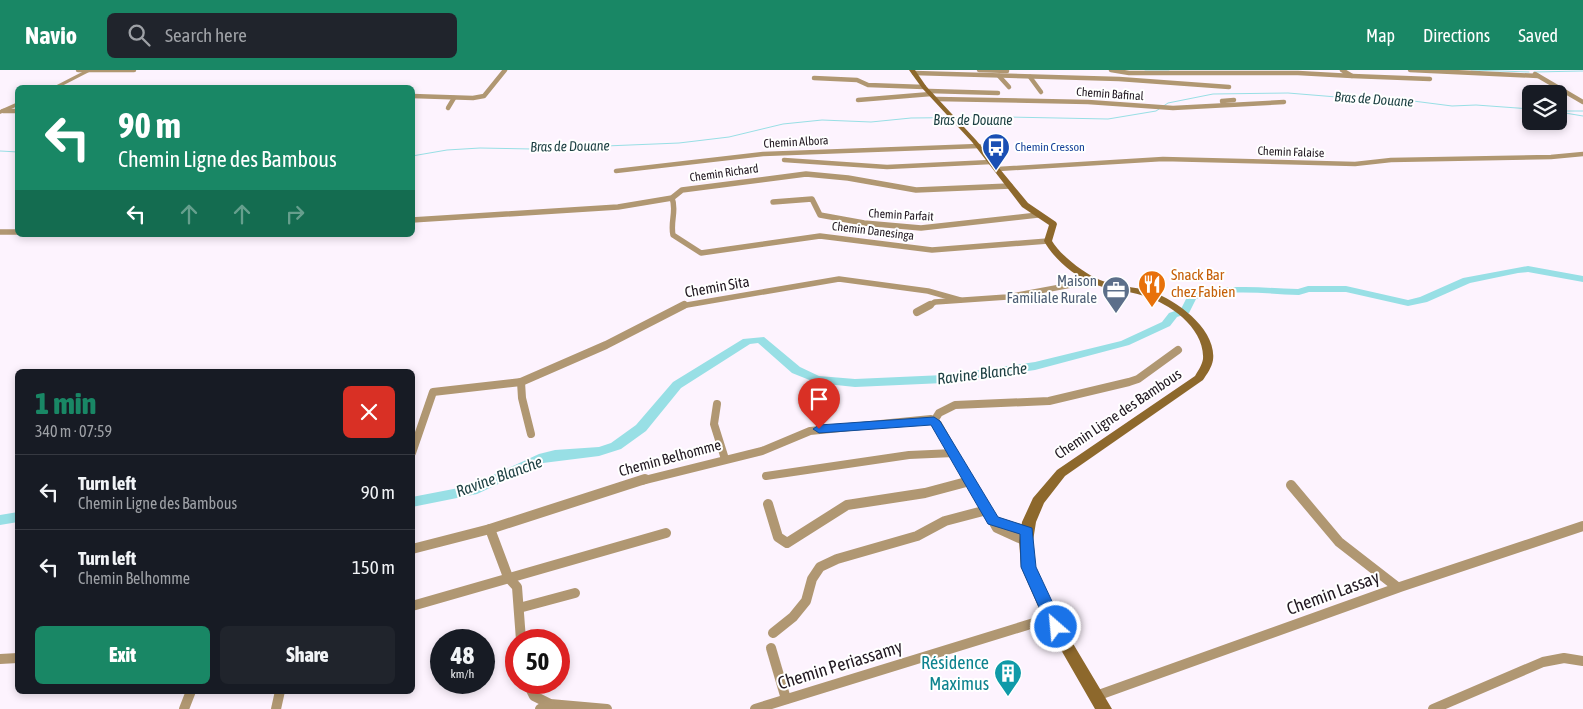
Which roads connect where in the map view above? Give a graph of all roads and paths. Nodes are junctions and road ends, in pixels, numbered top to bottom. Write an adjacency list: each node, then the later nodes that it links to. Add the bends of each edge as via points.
1 (78, 70): 9 (street)
2 (134, 70): 9 (street)
3 (505, 70): 25 (street, via 484,96)
4 (979, 70): 11 (street)
5 (1111, 70): 13 (street, via 1129,73 1298,72)
6 (1342, 70): 13 (street)
7 (1410, 70): 14 (street)
8 (1529, 70): 14 (street)
9 (88, 71): 18 (street)
10 (913, 71): 12 (street); 22 (main road)
11 (1014, 72)
12 (999, 76): 15 (street); 19 (street)
13 (1352, 76): 17 (street)
14 (1538, 76): 29 (street)
15 (1030, 77): 20 (street); 21 (street)
16 (814, 78): 22 (street, via 857,80 868,85)
17 (1430, 79)
18 (59, 85)
19 (1009, 87)
20 (1229, 87)
21 (1041, 92)
22 (930, 93): 23 (street); 26 (street); 31 (street, Chemin Bafinal, via 1165,108); 35 (main road)
23 (998, 93)
24 (415, 97): 25 (street)
25 (454, 98): 32 (street)
26 (858, 100)
27 (1234, 100): 31 (street, via 1222,101)
28 (1284, 102): 31 (street, Chemin Bafinal)
29 (1583, 102)
30 (15, 106): 34 (street)
31 (1225, 106)
32 (448, 108)
33 (15, 111): 34 (street)
34 (2, 112)
35 (978, 146): 38 (main road); 39 (street, Chemin Albora, via 763,154)
36 (1583, 154): 38 (street, Chemin Falaise, via 1355,164 1163,159)
37 (784, 160): 38 (street, via 887,167)
38 (995, 166): 40 (main road)
39 (616, 171)
40 (1010, 186): 41 (street, Chemin Richard, via 916,190 806,174 682,190); 43 (main road)
41 (672, 198): 44 (street, Chemin Richard, via 568,211); 47 (street, Chemin Danesinga, via 675,208 670,222 673,235 697,252 803,237 890,243 932,250)
42 (773, 202): 43 (street, Chemin Parfait, via 812,199 820,215 921,228)
43 (1038, 215): 47 (main road, via 1054,226)
44 (415, 220)
45 (0, 232): 46 (street)
46 (15, 232)
47 (1048, 241): 48 (main road)
48 (1092, 281): 49 (street, Chemin Sita, via 1007,297); 67 (main road, Chemin Ligne des Bambous, via 1147,293 1169,303 1203,336 1208,358 1199,378 1056,477 1038,501)
49 (960, 300): 50 (street, Chemin Sita, via 935,302); 52 (street, Chemin Sita, via 928,291 838,279 692,303)
50 (917, 312)
51 (1178, 350): 54 (street, via 1129,382 1049,401 955,405 939,413)
52 (521, 382): 55 (street); 56 (street, Chemin Sita, via 433,392)
53 (717, 404): 58 (street, via 714,424)
54 (936, 423): 57 (street); 58 (street, Chemin Belhomme, via 819,429 762,451)
55 (532, 434)
56 (415, 444)
57 (954, 453): 59 (street, via 909,455); 60 (street)
58 (725, 458): 65 (street, Chemin Belhomme, via 665,473)
59 (766, 476)
60 (970, 481): 62 (street, via 924,494 847,505 787,543 778,537); 63 (street)
61 (1291, 485): 70 (street, via 1339,542)
62 (768, 504)
63 (987, 510): 67 (street, via 1003,532); 76 (street, via 945,521 917,536 837,559 820,568 812,579 806,601)
64 (1583, 526): 70 (street, Chemin Lassay)
65 (490, 529): 68 (street, Chemin Belhomme); 69 (street)
66 (666, 533): 69 (street)
67 (1027, 536): 74 (main road, Chemin Ligne des Bambous, via 1028,567)
68 (415, 548)
69 (508, 577): 72 (street); 73 (street, via 517,587)
70 (1397, 587): 84 (street, Chemin Lassay)
71 (575, 593): 73 (street)
72 (415, 605)
73 (520, 608): 75 (street)
74 (1050, 618): 84 (main road, Chemin Ligne des Bambous); 85 (street, Chemin Periassamy)
75 (521, 629)
76 (773, 633)
77 (770, 648): 85 (street)
78 (15, 658): 79 (street)
79 (0, 659)
80 (1583, 661): 92 (street, via 1564,658 1543,662)
81 (190, 694): 87 (street)
82 (279, 694): 88 (street)
83 (533, 694): 86 (street)
84 (1096, 696): 91 (main road, Chemin Ligne des Bambous)
85 (786, 699): 90 (street, Chemin Periassamy)
86 (545, 706): 89 (street)
87 (184, 709)
88 (276, 709)
89 (608, 709)
90 (755, 709)
91 (1104, 709)
92 (1433, 709)

